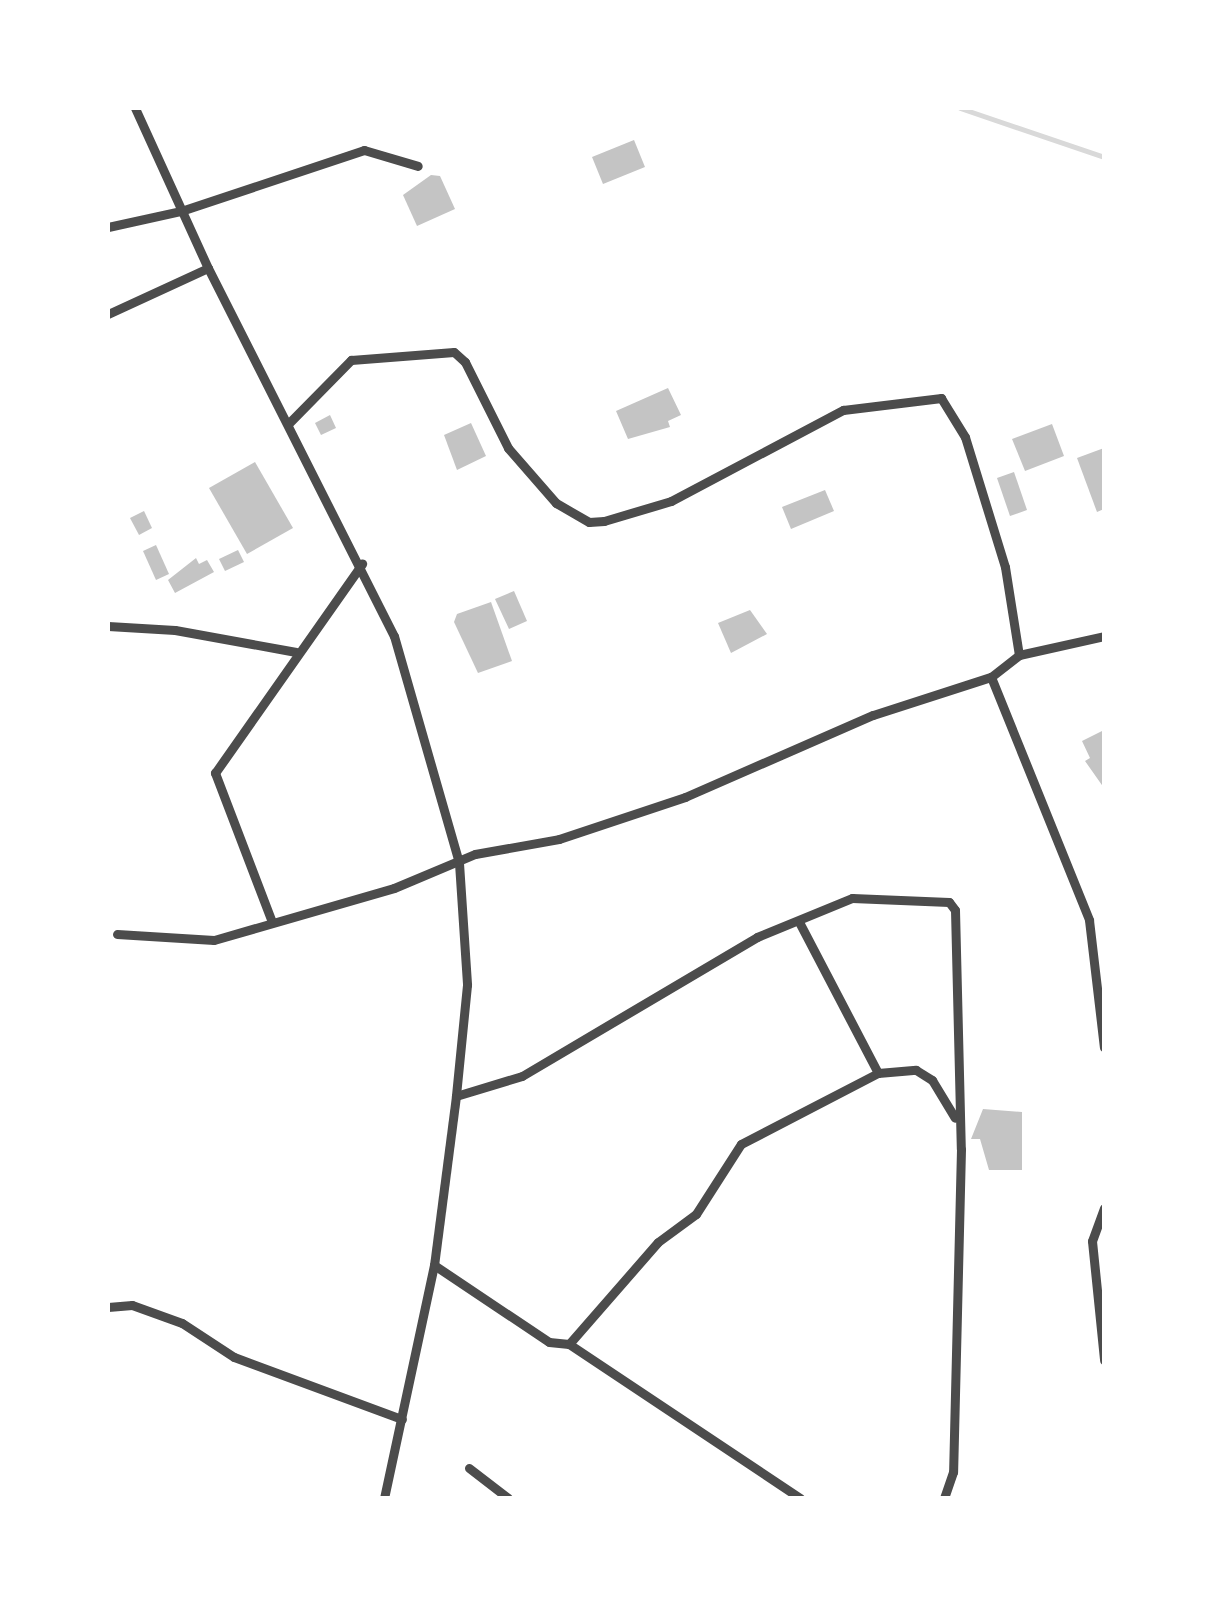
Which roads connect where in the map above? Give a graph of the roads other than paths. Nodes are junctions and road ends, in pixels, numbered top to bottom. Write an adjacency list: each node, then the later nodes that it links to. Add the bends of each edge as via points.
1 (135, 108): 3 (street)
2 (418, 166): 3 (street, via 364,150)
3 (181, 212): 4 (street); 5 (street)
4 (108, 228)
5 (208, 268): 6 (street); 7 (street)
6 (108, 314)
7 (288, 424): 8 (street); 12 (street, via 351,360 454,352 466,362 508,448 556,503 588,522 671,500 843,410 941,398 964,437 1005,567)
8 (362, 564): 11 (street); 14 (street, via 415,692)
9 (108, 626): 11 (street, via 175,630)
10 (1104, 636): 12 (street)
11 (296, 652): 15 (street, via 216,773)
12 (1019, 655): 13 (street)
13 (991, 678): 14 (street, via 826,734 623,819); 18 (street, via 1089,920)
14 (459, 862): 15 (street); 20 (street, via 467,986)
15 (272, 922): 17 (street, via 214,940)
16 (800, 924): 19 (street); 20 (street, via 757,937 522,1076); 21 (street, via 852,898 949,902 955,910)
17 (117, 934)
18 (1104, 1047)
19 (878, 1073): 21 (street, via 916,1070 932,1080); 25 (street, via 741,1144 696,1214 658,1242)
20 (456, 1096): 23 (street)
21 (958, 1122): 32 (street, via 953,1472)
22 (1104, 1208): 26 (street, via 1092,1241)
23 (434, 1265): 25 (street, via 549,1342); 27 (street)
24 (108, 1307): 27 (street, via 132,1305 182,1323 234,1357)
25 (569, 1344): 31 (street)
26 (1104, 1360)
27 (402, 1418): 29 (street)
28 (470, 1468): 30 (street)
29 (384, 1498)
30 (508, 1498)
31 (800, 1498)
32 (944, 1498)

